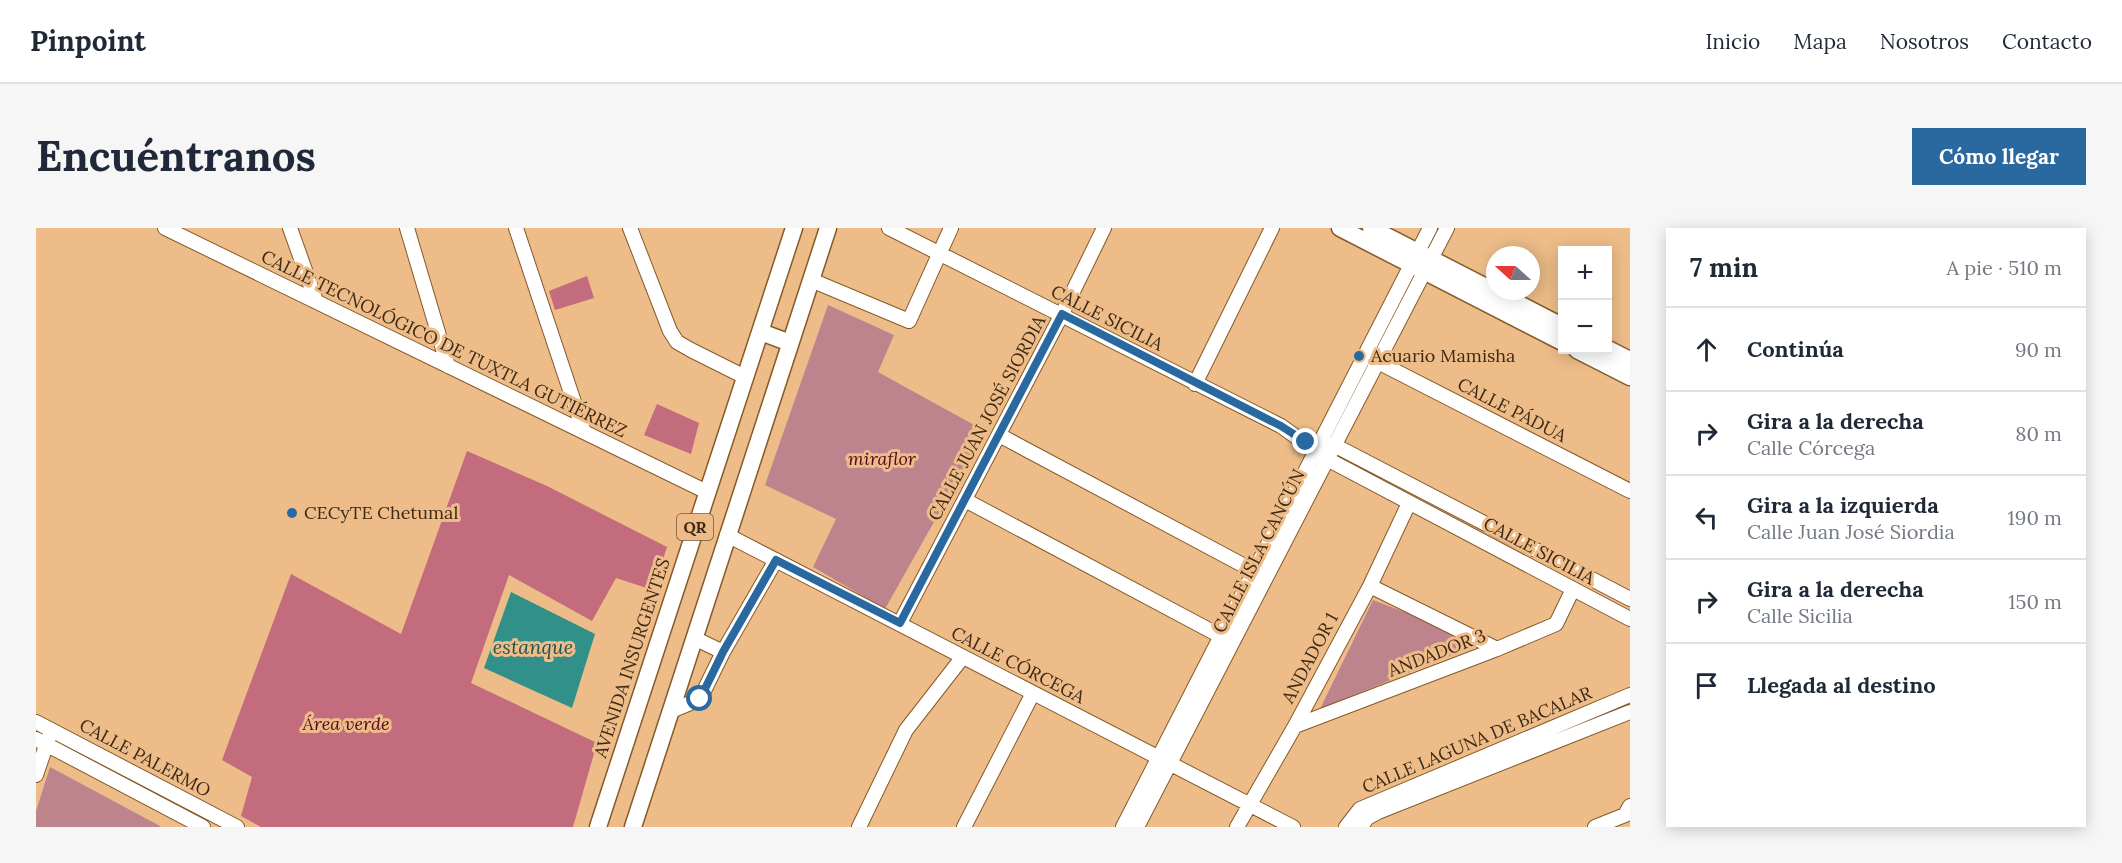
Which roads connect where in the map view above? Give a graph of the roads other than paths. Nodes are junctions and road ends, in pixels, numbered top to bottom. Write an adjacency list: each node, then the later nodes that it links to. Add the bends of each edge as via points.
1 (165, 228): 19 (street, CALLE TECNOLÓGICO DE TUXTLA GUTIÉRREZ)
2 (290, 228): 19 (street)
3 (407, 228): 30 (street)
4 (516, 228): 34 (street)
5 (630, 228): 31 (street, via 677,342)
6 (794, 228): 22 (main road, AVENIDA INSURGENTES / QR)
7 (828, 228): 18 (main road, QR)
8 (890, 228): 16 (street, CALLE SICILIA)
9 (951, 228): 16 (street)
10 (1104, 228): 20 (street, CALLE JUAN JOSÉ SIORDIA)
11 (1272, 228): 33 (street)
12 (1340, 228): 17 (main road)
13 (1371, 228): 17 (main road)
14 (1430, 228): 17 (street, CALLE ISLA CANCÚN)
15 (1447, 228): 17 (street, CALLE ISLA CANCÚN)
16 (939, 253): 18 (street, via 909,321); 20 (street, CALLE SICILIA)
17 (1421, 262): 21 (main road); 23 (main road); 27 (street, CALLE ISLA CANCÚN); 29 (street, CALLE ISLA CANCÚN)
18 (811, 280): 24 (main road, QR)
19 (316, 301): 30 (street, CALLE TECNOLÓGICO DE TUXTLA GUTIÉRREZ)
20 (1062, 314): 33 (street, CALLE SICILIA); 35 (street, CALLE JUAN JOSÉ SIORDIA)
21 (1558, 324)
22 (760, 332): 24 (main road); 31 (main road, AVENIDA INSURGENTES / QR)
23 (1558, 339)
24 (790, 343): 42 (main road, QR)
25 (1612, 351): 28 (main road)
26 (1585, 354): 32 (main road)
27 (1365, 356): 29 (street, CALLE PÁDUA); 37 (street, CALLE ISLA CANCÚN)
28 (1630, 360)
29 (1378, 362): 36 (street, CALLE ISLA CANCÚN); 38 (street, CALLE PÁDUA)
30 (448, 366): 34 (street, CALLE TECNOLÓGICO DE TUXTLA GUTIÉRREZ)
31 (745, 376): 39 (main road, AVENIDA INSURGENTES / QR)
32 (1630, 377)
33 (1196, 384): 37 (street, CALLE SICILIA, via 1281,426)
34 (584, 432): 39 (street, CALLE TECNOLÓGICO DE TUXTLA GUTIÉRREZ)
35 (999, 435): 40 (street, CALLE JUAN JOSÉ SIORDIA); 44 (street)
36 (1334, 445): 37 (street, CALLE ISLA CANCÚN); 47 (street, CALLE SICILIA)
37 (1317, 449): 41 (street, CALLE SICILIA); 44 (street, CALLE ISLA CANCÚN); 51 (street, CALLE ISLA CANCÚN)
38 (1630, 491)
39 (707, 492): 69 (main road, AVENIDA INSURGENTES / QR)
40 (965, 500): 49 (street, CALLE JUAN JOSÉ SIORDIA); 51 (street)
41 (1409, 502): 45 (street, ANDADOR 1); 46 (street, CALLE SICILIA)
42 (727, 535): 43 (street, CALLE CÓRCEGA); 50 (main road, QR)
43 (776, 560): 49 (street, CALLE CÓRCEGA); 53 (street)
44 (1254, 571): 51 (street, CALLE ISLA CANCÚN)
45 (1370, 586): 52 (street); 60 (street, ANDADOR 1)
46 (1573, 589): 48 (street, CALLE SICILIA); 52 (street, ANDADOR 3, via 1556,624)
47 (1630, 599)
48 (1630, 619)
49 (900, 623): 54 (street, CALLE CÓRCEGA)
50 (694, 638): 53 (street); 57 (main road, QR)
51 (1227, 639): 63 (street, CALLE ISLA CANCÚN)
52 (1497, 649): 60 (street, ANDADOR 3)
53 (723, 652): 57 (street, via 700,699)
54 (962, 658): 55 (street, CALLE CÓRCEGA); 71 (street, via 906,730)
55 (1033, 693): 63 (street, CALLE CÓRCEGA); 72 (street)
56 (1630, 694): 77 (street, CALLE LAGUNA DE BACALAR, via 1360,809)
57 (671, 711): 70 (main road, QR)
58 (1630, 712): 78 (street, CALLE LAGUNA DE BACALAR, via 1378,812)
59 (36, 722): 61 (street, CALLE PALERMO)
60 (1294, 726): 65 (street, ANDADOR 1)
61 (53, 731): 62 (street); 68 (street, CALLE PALERMO)
62 (41, 742): 64 (street); 67 (street, CALLE PALERMO)
63 (1165, 760): 65 (street, CALLE CÓRCEGA); 73 (street, CALLE ISLA CANCÚN); 74 (street, CALLE ISLA CANCÚN)
64 (36, 775)
65 (1248, 804): 75 (street, ANDADOR 1); 76 (street, CALLE CÓRCEGA)
66 (1628, 813): 79 (street)
67 (203, 827)
68 (237, 827)
69 (598, 827)
70 (633, 827)
71 (859, 827)
72 (964, 827)
73 (1123, 827)
74 (1137, 827)
75 (1237, 827)
76 (1293, 827)
77 (1346, 827)
78 (1361, 827)
79 (1595, 827)

